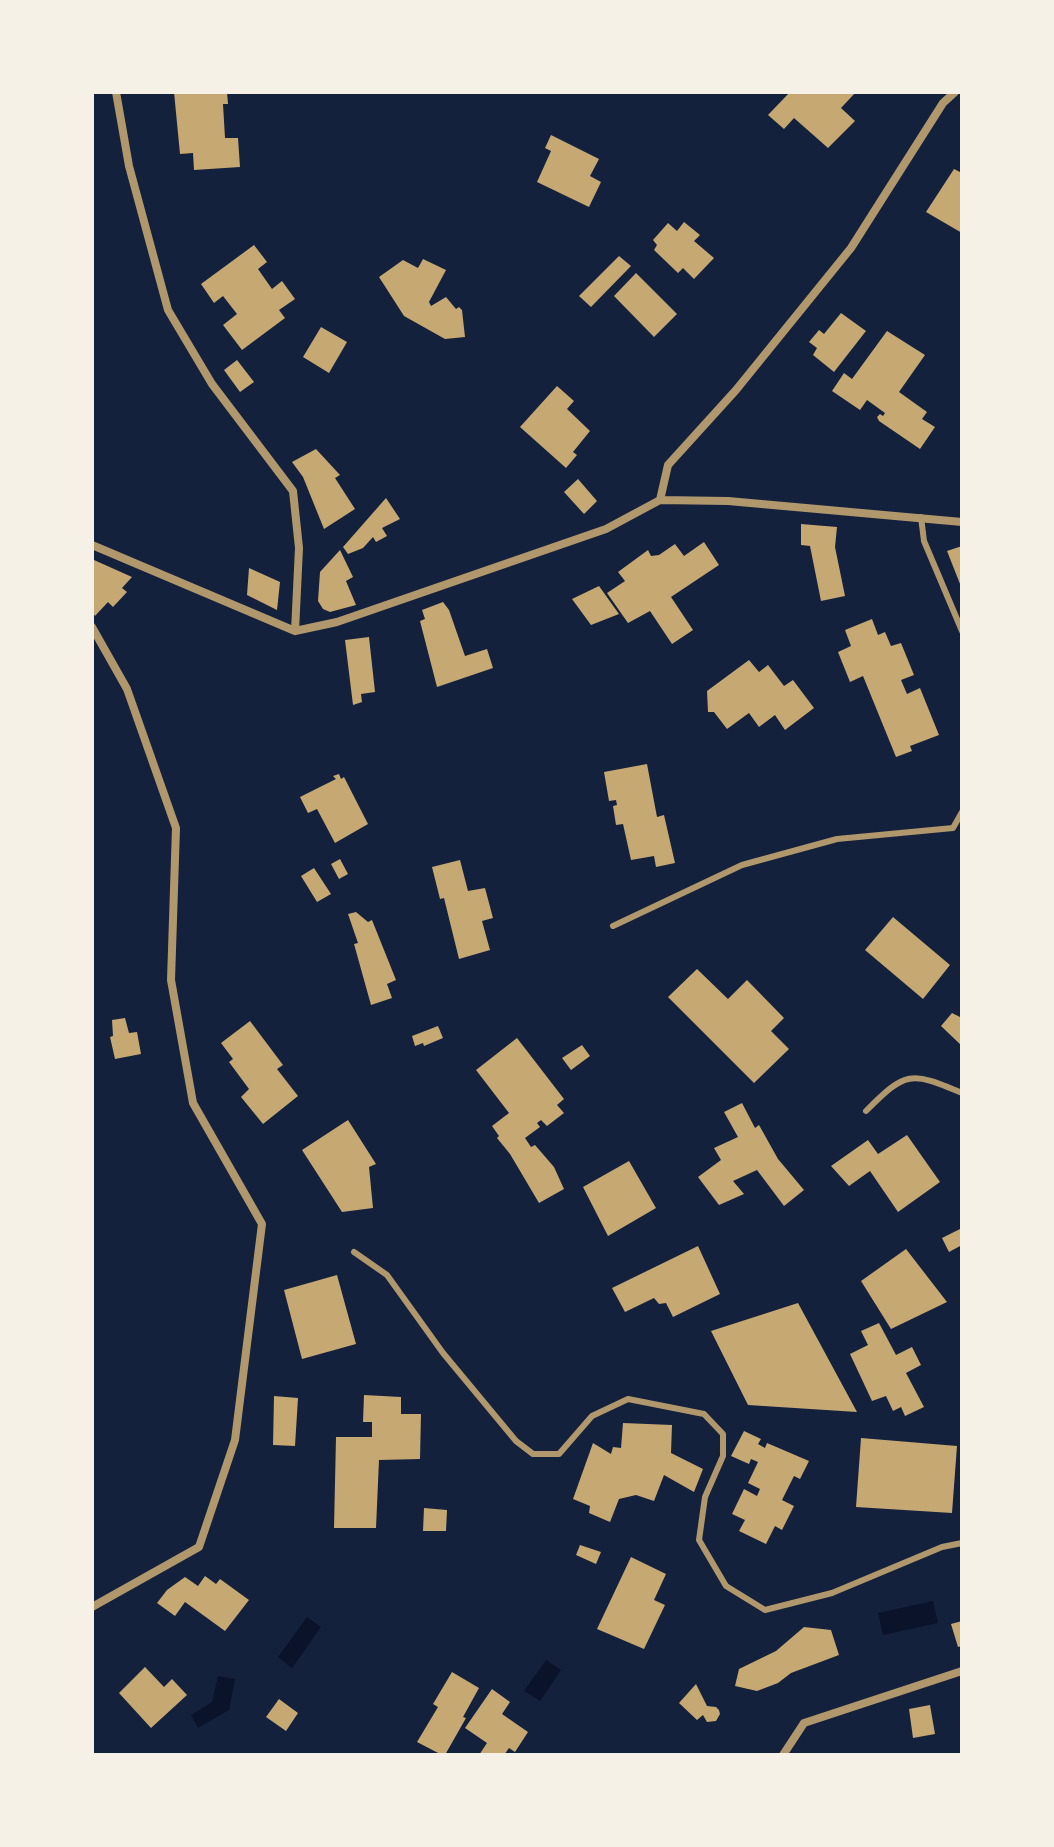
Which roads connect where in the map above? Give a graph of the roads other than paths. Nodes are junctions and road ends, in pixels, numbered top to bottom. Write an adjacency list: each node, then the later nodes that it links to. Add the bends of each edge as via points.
1 (116, 92): 8 (street, via 129,166 168,310 212,384 293,491 299,548)
2 (955, 92): 3 (street, via 851,248 668,465)
3 (660, 500): 4 (street); 8 (street, via 606,529 337,622)
4 (921, 517): 5 (street); 9 (lane, via 924,541)
5 (962, 522)
6 (92, 545): 8 (street)
7 (92, 627): 18 (street, via 127,689 176,828 171,980 193,1103 262,1224 235,1440 199,1547)
8 (295, 631)
9 (962, 631)
10 (962, 812): 11 (lane)
11 (953, 828): 12 (lane); 13 (lane, via 837,839 742,865)
12 (962, 836)
13 (613, 926)
14 (962, 1093): 15 (lane, via 933,1080 904,1078)
15 (866, 1111)
16 (354, 1252): 17 (lane, via 387,1275 443,1353 516,1441 533,1454 559,1454 592,1416 628,1399 704,1414 723,1434 723,1456 705,1497 699,1540 726,1586 765,1610 832,1593)
17 (962, 1543)
18 (92, 1607)
19 (962, 1671): 20 (street, via 804,1723)
20 (783, 1755)

